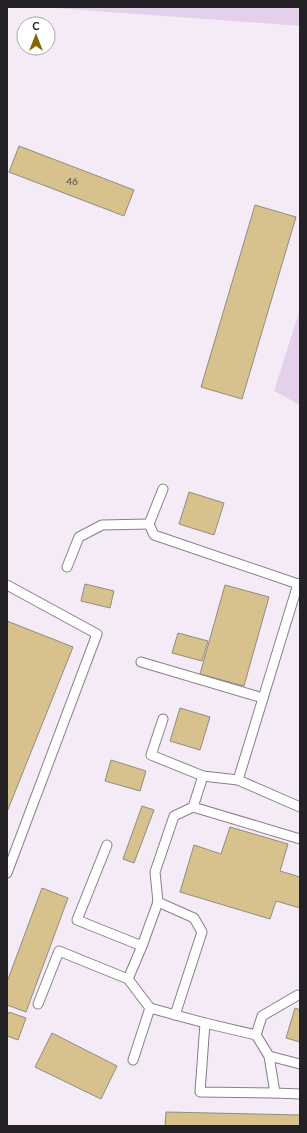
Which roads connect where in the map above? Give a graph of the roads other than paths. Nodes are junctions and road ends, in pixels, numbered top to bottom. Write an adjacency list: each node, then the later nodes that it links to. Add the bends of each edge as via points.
1 (163, 489): 2 (lane)
2 (149, 524): 3 (lane, via 102,525 79,537); 4 (lane, via 154,535)
3 (66, 567)
4 (299, 584): 7 (lane)
5 (7, 585): 15 (lane, via 97,634)
6 (141, 662): 7 (lane)
7 (263, 698): 10 (lane)
8 (163, 719): 9 (lane, via 151,755)
9 (203, 776): 10 (lane); 11 (lane)
10 (238, 780): 12 (lane)
11 (193, 807): 13 (lane); 16 (lane, via 174,816 156,872)
12 (300, 807)
13 (300, 839)
14 (107, 845): 17 (lane, via 77,920)
15 (7, 873)
16 (158, 902): 17 (lane); 22 (lane, via 194,918 202,932)
17 (142, 946): 18 (lane)
18 (128, 979): 20 (lane, via 59,951); 21 (lane)
19 (299, 993): 24 (lane, via 262,1016)
20 (38, 1004)
21 (150, 1008): 22 (lane); 26 (lane)
22 (175, 1015): 23 (lane)
23 (205, 1023): 24 (lane); 28 (lane, via 200,1092)
24 (256, 1035): 25 (lane)
25 (269, 1056): 27 (lane); 28 (lane)
26 (133, 1060)
27 (300, 1064)
28 (275, 1093): 29 (lane)
29 (300, 1094)

